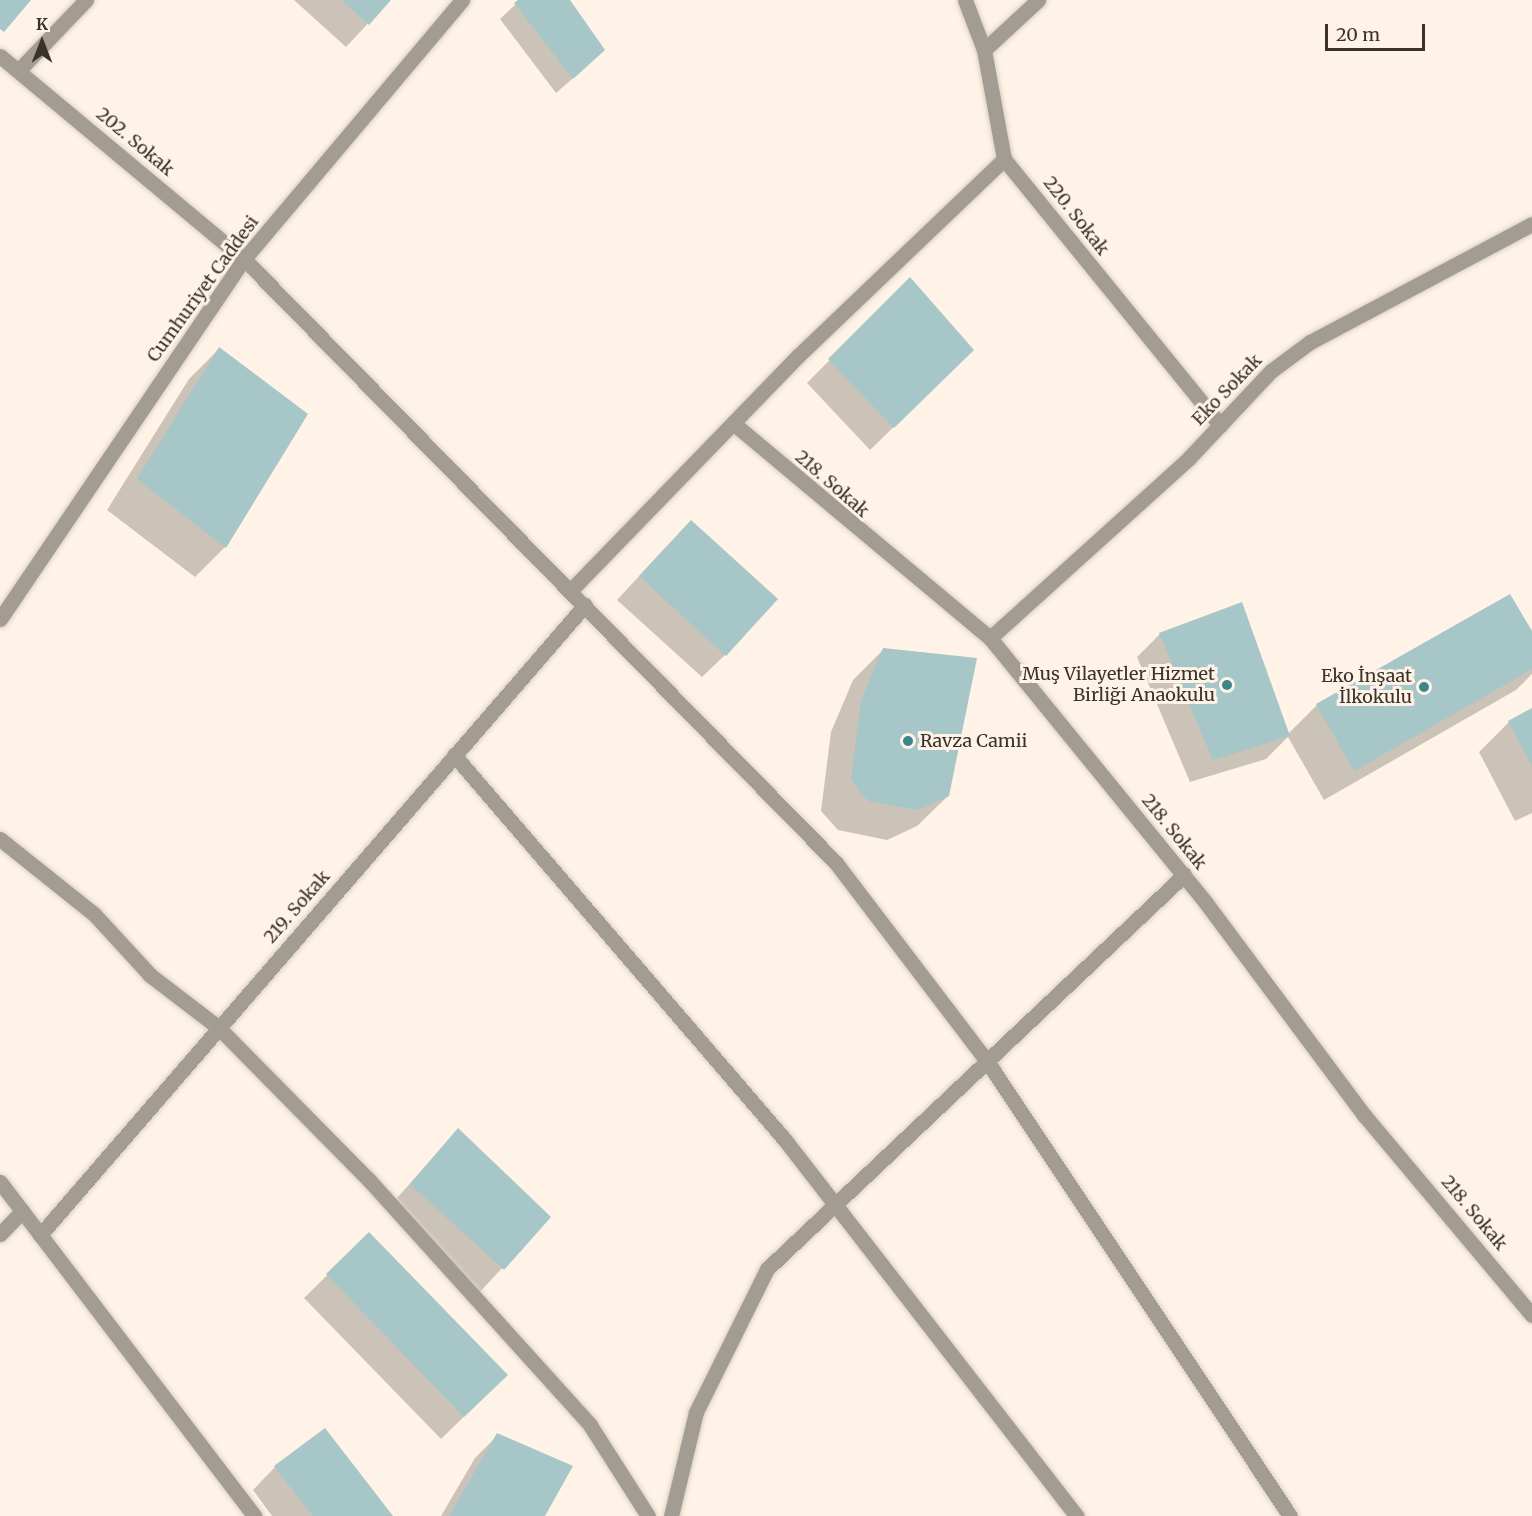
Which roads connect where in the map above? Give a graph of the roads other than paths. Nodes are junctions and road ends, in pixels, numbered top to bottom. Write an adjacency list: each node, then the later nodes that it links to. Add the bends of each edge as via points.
1 (86, 0): 7 (street)
2 (462, 0): 10 (street, Cumhuriyet Caddesi)
3 (965, 0): 5 (street, 220. Sokak)
4 (1038, 0): 5 (street)
5 (984, 50): 8 (street, 220. Sokak)
6 (0, 56): 7 (street, 202. Sokak)
7 (19, 70): 10 (street, 202. Sokak)
8 (1004, 159): 11 (street); 12 (street, 220. Sokak)
9 (1532, 224): 12 (street, Eko Sokak, via 1310,342 1271,371)
10 (244, 259): 13 (street, 202. Sokak); 15 (street, Cumhuriyet Caddesi)
11 (733, 423): 13 (street); 16 (street, 218. Sokak)
12 (1220, 425): 16 (street, Eko Sokak)
13 (571, 590): 14 (street, 202. Sokak)
14 (585, 605): 17 (street, 219. Sokak); 21 (street, 202. Sokak, via 836,863)
15 (0, 619)
16 (990, 638): 19 (street, 218. Sokak)
17 (454, 755): 20 (street, 219. Sokak); 23 (street)
18 (0, 839): 20 (street, via 94,914 150,975)
19 (1184, 875): 21 (street); 27 (street, 218. Sokak, via 1364,1115)
20 (219, 1028): 26 (street, 219. Sokak); 29 (street, via 369,1180 590,1425)
21 (989, 1064): 23 (street); 32 (street, 202. Sokak)
22 (0, 1182): 24 (street)
23 (837, 1204): 30 (street, via 767,1269 740,1316 696,1412); 31 (street)
24 (22, 1211): 25 (street); 26 (street)
25 (0, 1234)
26 (40, 1235): 28 (street)
27 (1532, 1315)
28 (254, 1516)
29 (648, 1516)
30 (672, 1516)
31 (1077, 1516)
32 (1290, 1516)

